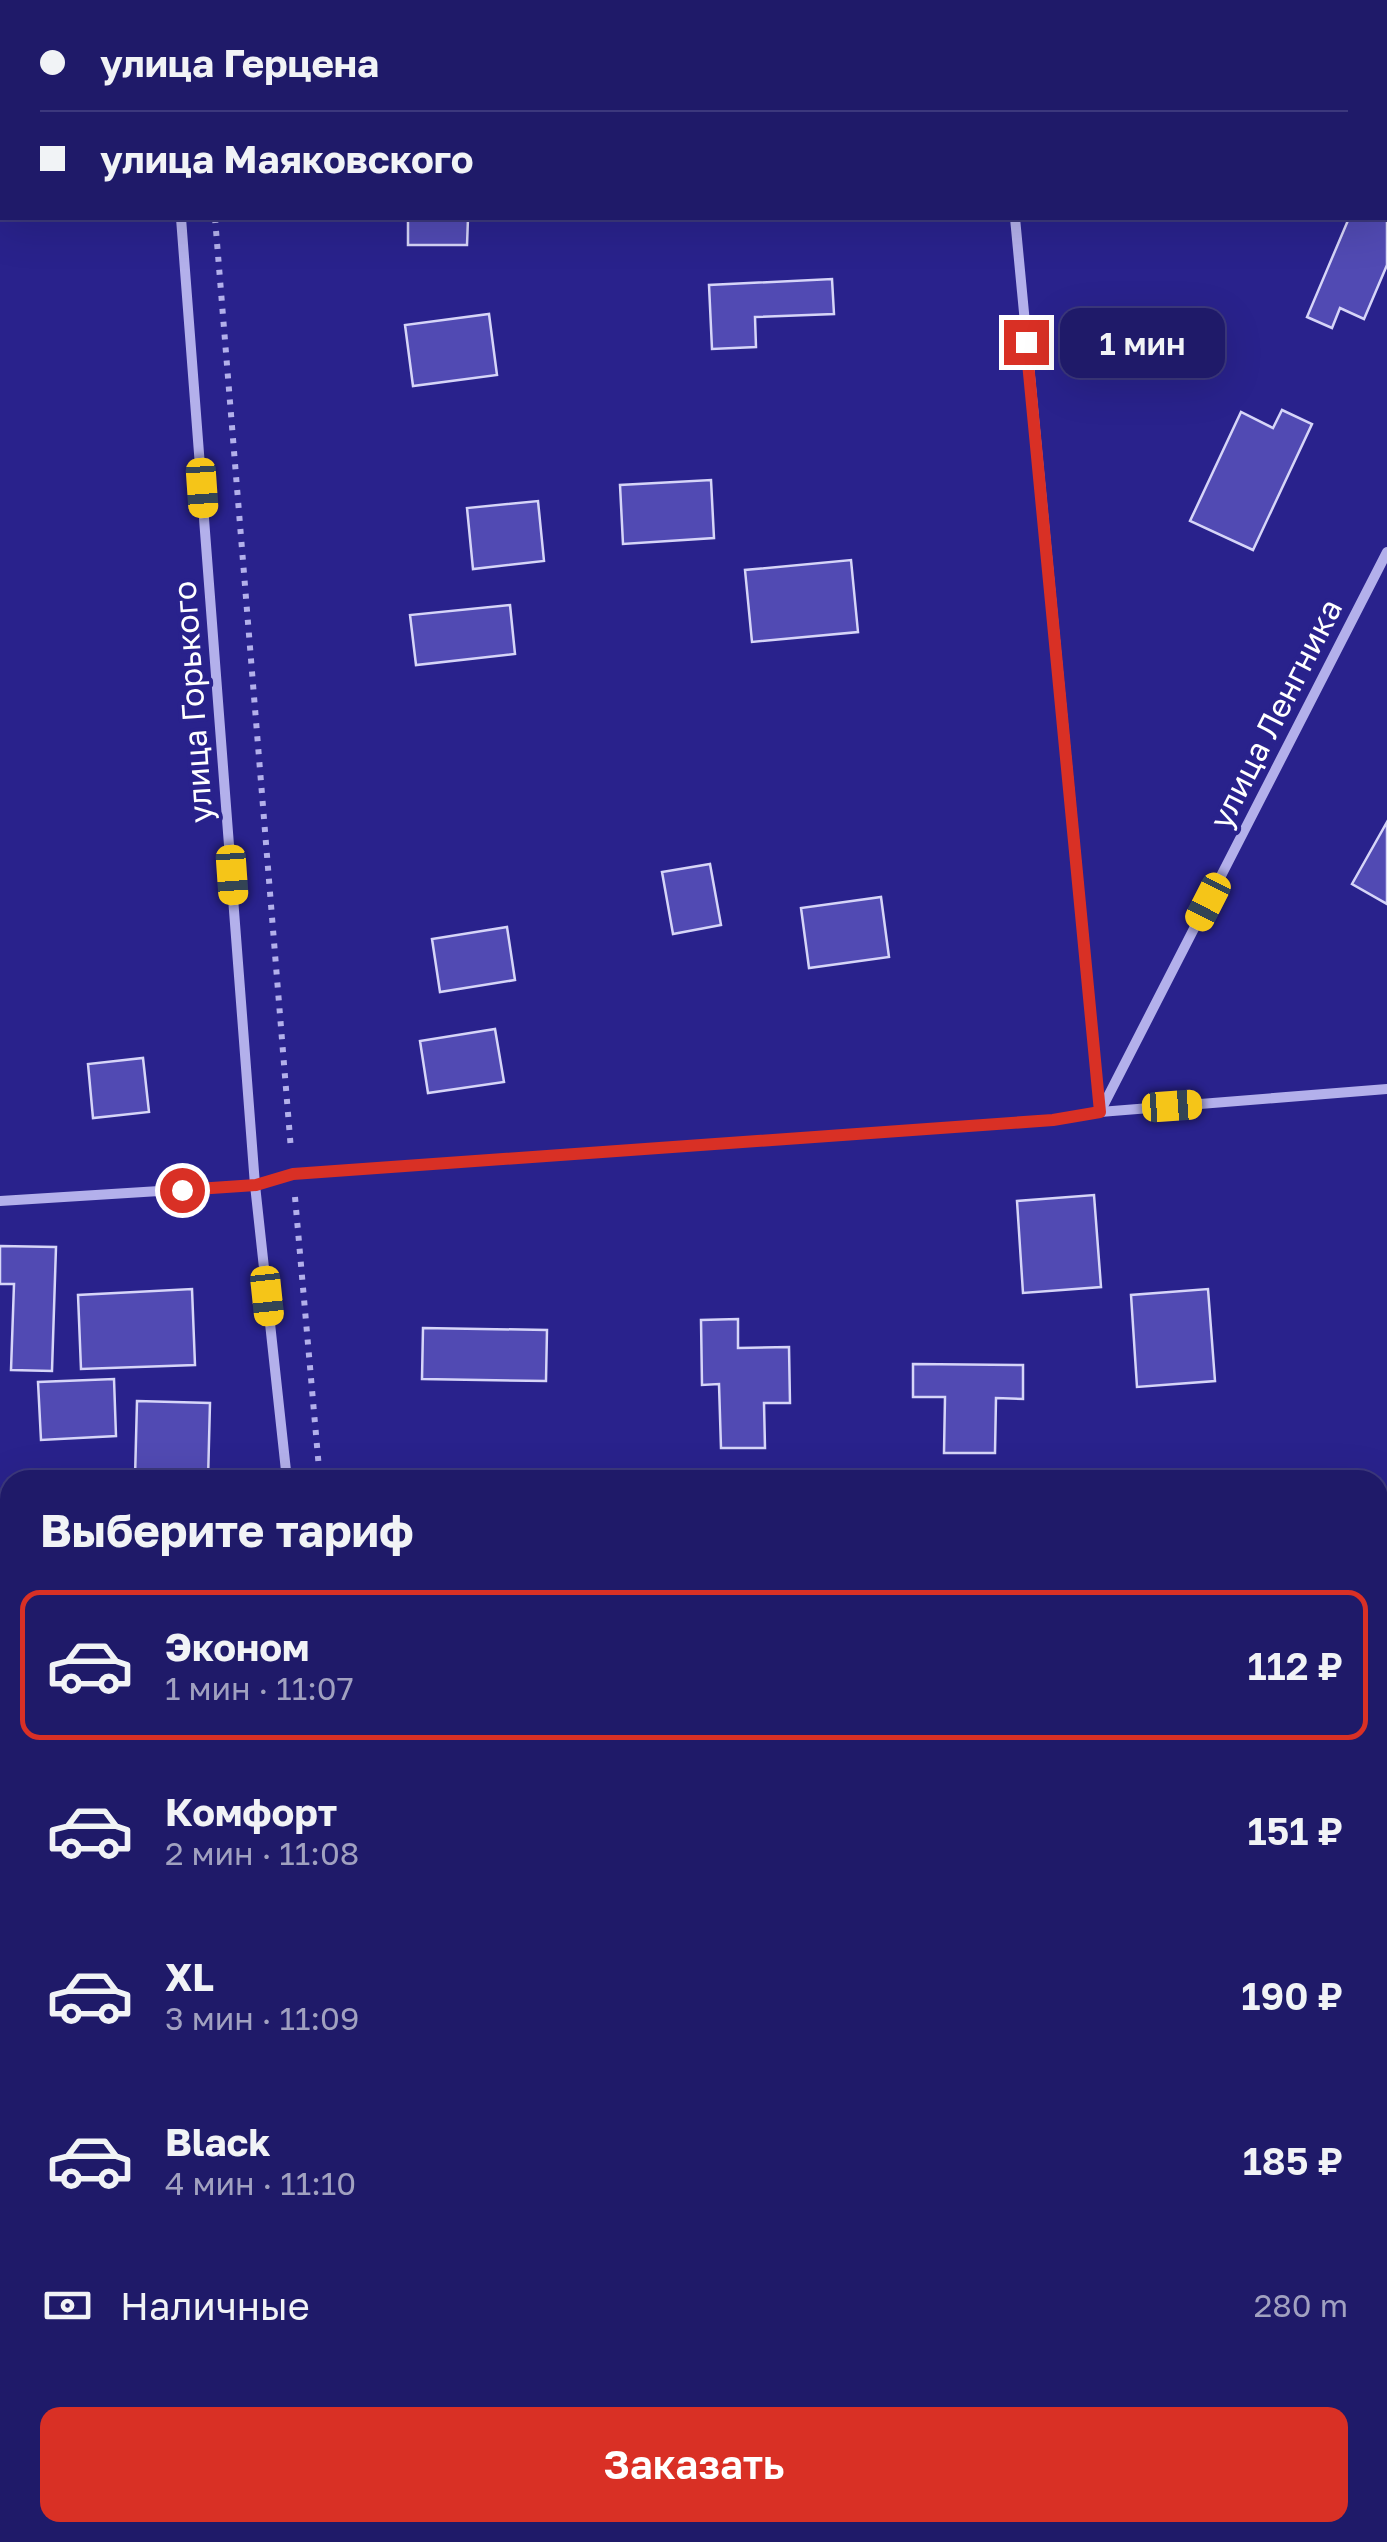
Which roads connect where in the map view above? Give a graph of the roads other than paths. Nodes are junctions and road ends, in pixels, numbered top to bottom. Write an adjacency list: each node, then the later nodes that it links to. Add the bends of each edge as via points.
1 (180, 220): 6 (street, улица Горького)
2 (1014, 220): 5 (street)
3 (1387, 552): 5 (street, улица Ленгника)
4 (1387, 1089): 5 (street)
5 (1100, 1112): 6 (street, via 293,1174)
6 (256, 1185): 7 (street); 8 (street, улица Горького)
7 (0, 1202)
8 (286, 1470)

